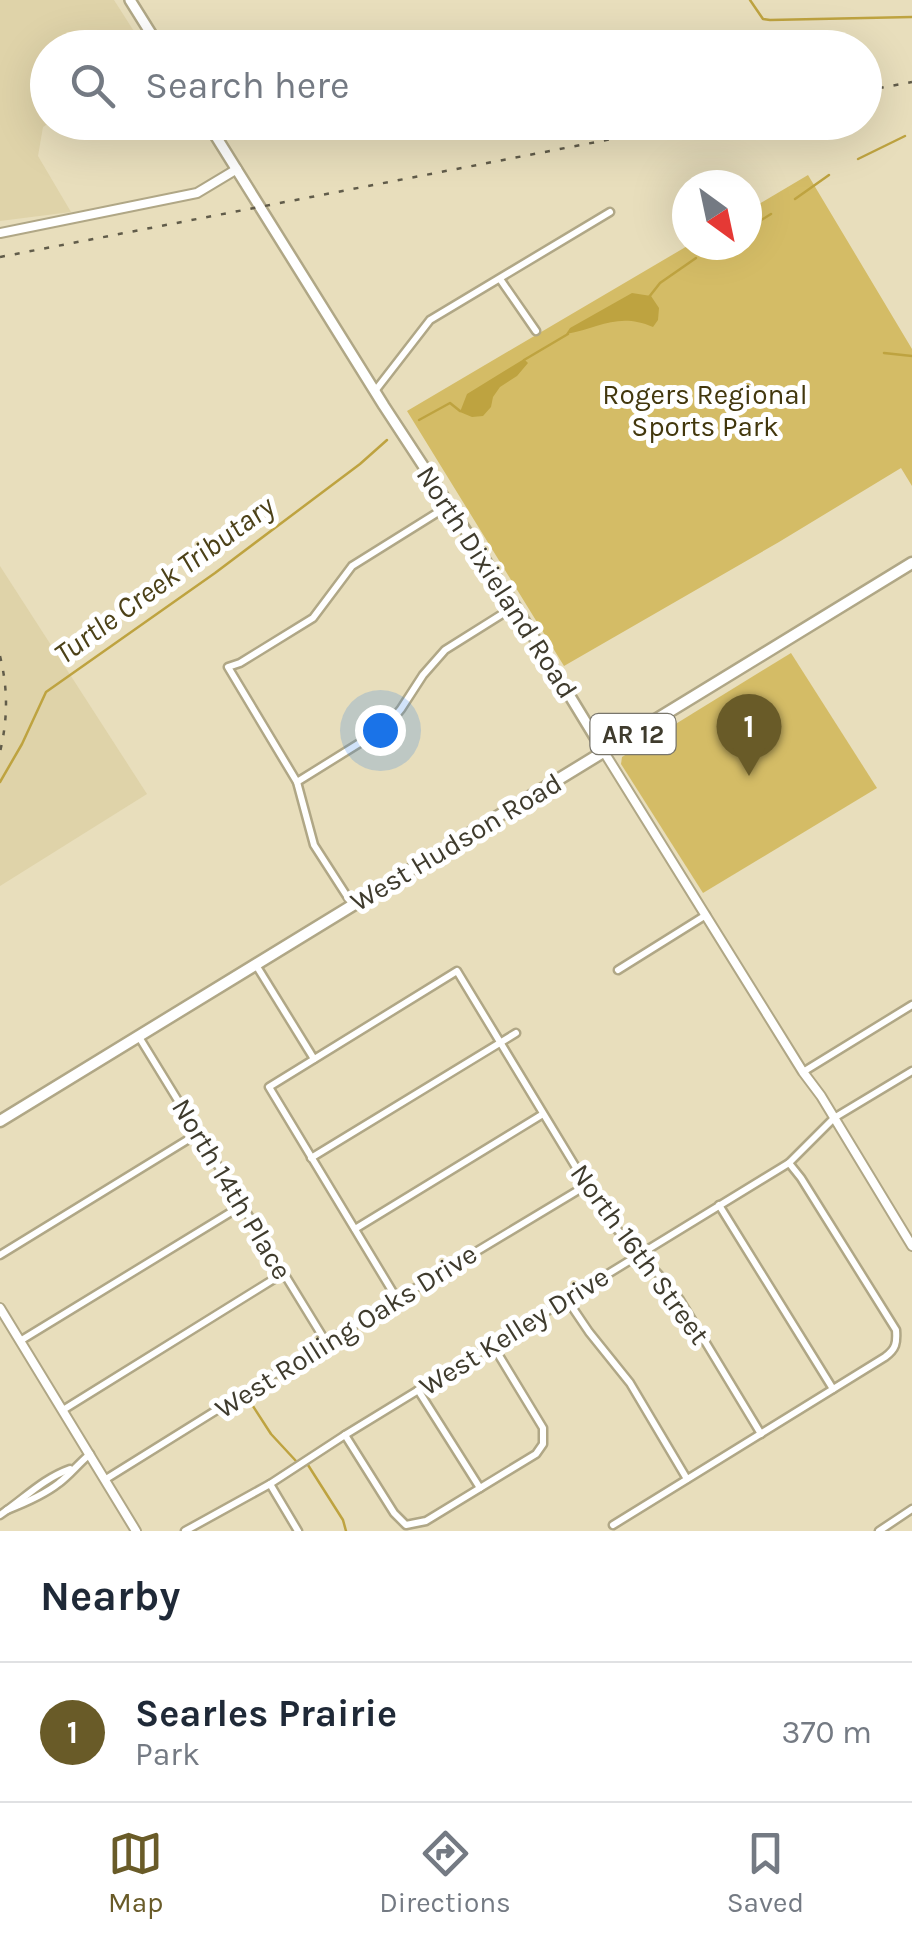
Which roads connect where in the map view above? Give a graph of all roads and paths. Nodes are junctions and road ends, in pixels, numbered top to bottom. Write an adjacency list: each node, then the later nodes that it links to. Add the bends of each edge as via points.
1 (130, 0): 2 (main road)
2 (149, 30)
3 (219, 140): 4 (main road, North Dixieland Road)
4 (237, 169): 6 (street, via 197,193); 9 (main road, North Dixieland Road)
5 (610, 212): 7 (street)
6 (0, 233)
7 (500, 278): 8 (street); 9 (street, via 430,320)
8 (536, 331)
9 (375, 391): 10 (main road, North Dixieland Road)
10 (448, 506): 12 (main road, North Dixieland Road); 14 (street, via 352,566 314,618 228,668)
11 (912, 563): 13 (highway, West Hudson Road / AR 12)
12 (515, 606): 13 (main road, North Dixieland Road); 14 (street, via 445,650 387,726)
13 (604, 752): 15 (highway, West Hudson Road / AR 12); 16 (street, North Dixieland Road)
14 (297, 782): 15 (street, via 314,845)
15 (353, 906): 17 (highway, West Hudson Road / AR 12)
16 (707, 914): 18 (street); 25 (street, North Dixieland Road)
17 (255, 964): 21 (highway, West Hudson Road / AR 12); 23 (street)
18 (618, 970)
19 (912, 1006): 25 (street)
20 (516, 1033): 22 (street)
21 (138, 1036): 28 (highway, West Hudson Road / AR 12); 29 (street, North 14th Place)
22 (500, 1042): 23 (street, North 16th Street, via 456,972); 26 (street, North 16th Street); 30 (street)
23 (314, 1059): 30 (street, via 269,1087)
24 (912, 1071): 27 (street, West Kelley Drive)
25 (803, 1072): 27 (street, North Dixieland Road)
26 (543, 1114): 32 (street, North 16th Street); 35 (street)
27 (834, 1118): 31 (street, West Kelley Drive); 36 (street, North Dixieland Road)
28 (0, 1121)
29 (197, 1134): 34 (street, North 14th Place); 38 (street)
30 (311, 1158): 35 (street)
31 (789, 1163): 33 (street, West Kelley Drive); 47 (street, via 896,1330 892,1352)
32 (586, 1185): 37 (street, North 16th Street); 41 (street, West Rolling Oaks Drive)
33 (719, 1205): 37 (street, West Kelley Drive); 47 (street)
34 (241, 1206): 39 (street, North 14th Place); 43 (street)
35 (355, 1229): 41 (street)
36 (912, 1246)
37 (639, 1254): 40 (street, West Kelley Drive); 49 (street, North 16th Street, via 680,1300)
38 (0, 1255)
39 (282, 1274): 44 (street, North 14th Place); 48 (street)
40 (566, 1298): 45 (street, West Kelley Drive); 53 (street, via 630,1383)
41 (397, 1299): 44 (street, West Rolling Oaks Drive)
42 (0, 1308): 43 (street)
43 (20, 1341): 48 (street)
44 (326, 1342): 52 (street, West Rolling Oaks Drive)
45 (492, 1344): 46 (street, West Kelley Drive); 55 (street, via 544,1437 536,1454)
46 (418, 1390): 50 (street, West Kelley Drive); 55 (street)
47 (833, 1390): 49 (street)
48 (63, 1410): 51 (street)
49 (762, 1434): 53 (street)
50 (345, 1435): 54 (street, West Kelley Drive); 55 (street, via 406,1524 426,1521)
51 (90, 1454): 52 (street); 57 (street)
52 (106, 1479): 60 (street)
53 (687, 1479): 58 (street)
54 (270, 1484): 59 (street, West Kelley Drive); 61 (street)
55 (480, 1488)
56 (912, 1510): 62 (street)
57 (4, 1512)
58 (613, 1526)
59 (190, 1530)
60 (136, 1531)
61 (298, 1531)
62 (878, 1531)

